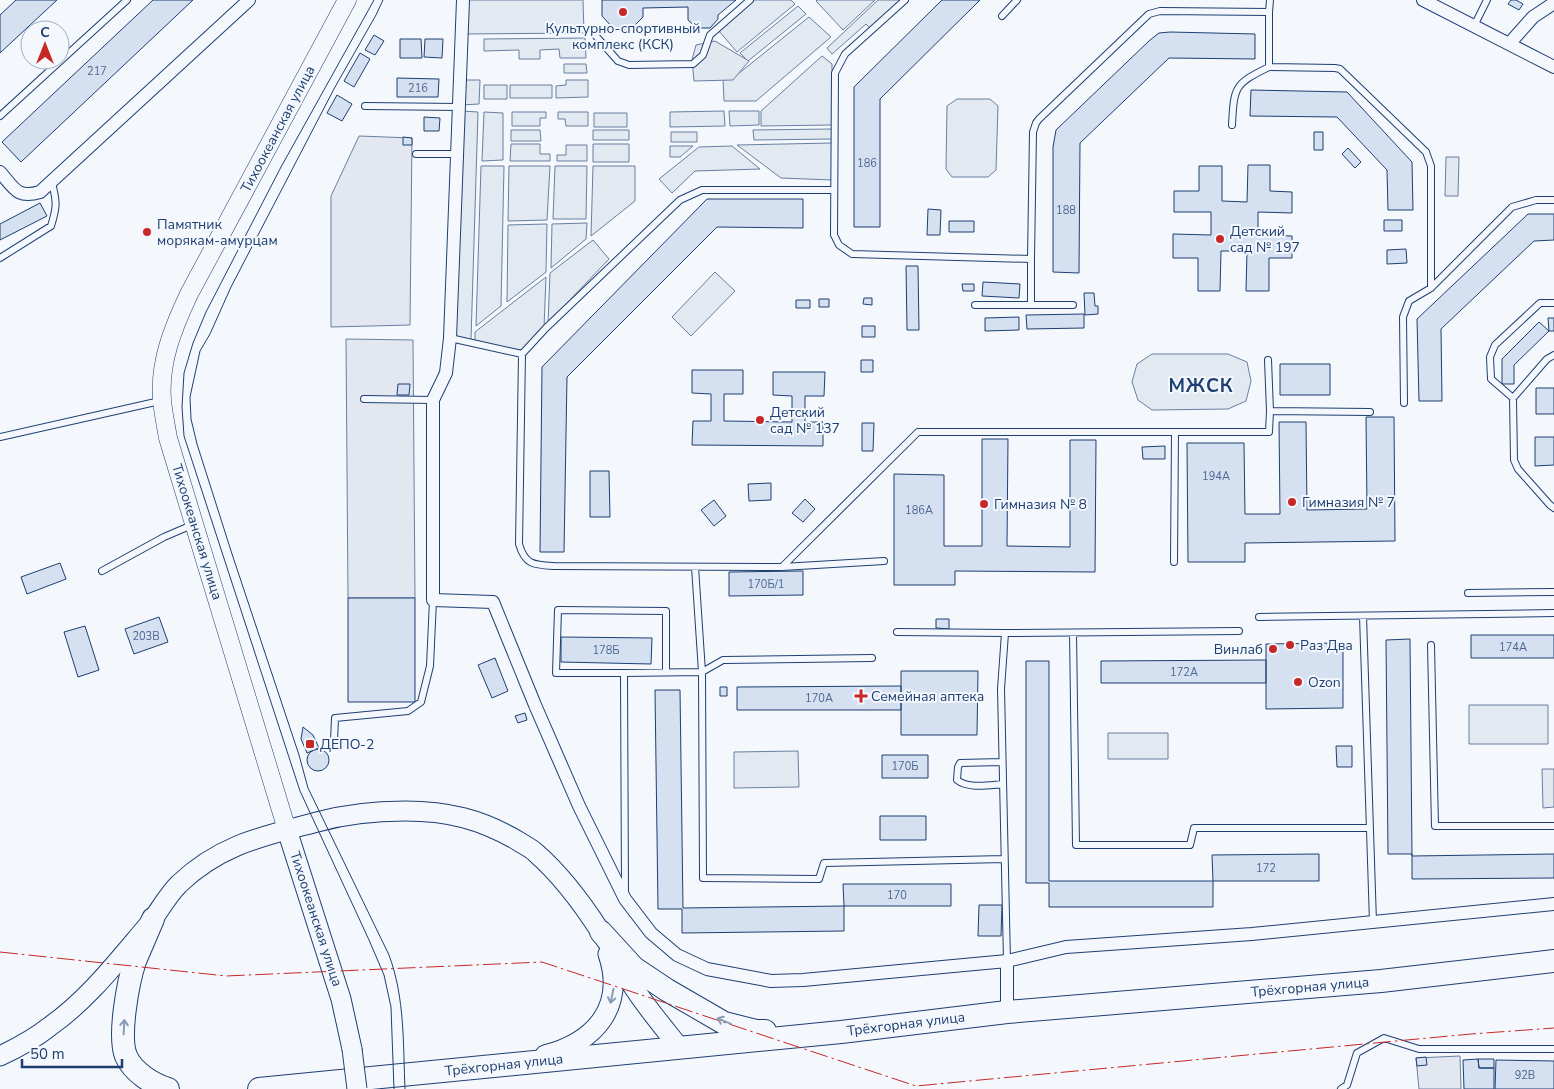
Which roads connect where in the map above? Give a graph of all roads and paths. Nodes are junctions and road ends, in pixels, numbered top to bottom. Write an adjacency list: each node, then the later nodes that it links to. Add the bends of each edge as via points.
1 (127, 0): 21 (lane)
2 (249, 0): 26 (street)
3 (346, 0): 43 (main road, Тихоокеанская улица, via 188,294 166,353)
4 (463, 0): 20 (street)
5 (750, 0): 15 (lane, via 710,35 703,55 693,64 628,65 618,61)
6 (905, 0): 27 (lane, via 845,54 835,73)
7 (1017, 0): 13 (lane)
8 (1270, 0): 12 (lane)
9 (1423, 0): 14 (street)
10 (1488, 0): 14 (lane)
11 (1554, 3): 16 (street, via 1533,17)
12 (1270, 12): 17 (lane); 30 (lane, via 1160,11 1149,14 1036,122 1033,132)
13 (1002, 16)
14 (1474, 26): 16 (street)
15 (595, 35)
16 (1509, 44): 18 (street)
17 (1269, 67): 22 (lane, via 1250,76 1239,86); 31 (lane, via 1340,69 1426,152 1431,166)
18 (1554, 67)
19 (365, 106): 20 (lane)
20 (459, 106): 24 (street)
21 (0, 116)
22 (1232, 125)
23 (416, 154): 24 (lane)
24 (457, 154): 36 (street)
25 (0, 172): 26 (street, via 19,193 29,196)
26 (52, 183): 29 (lane, via 57,202 51,226)
27 (834, 190): 30 (lane, via 834,235 839,245 852,254); 37 (lane, via 702,190 680,200)
28 (1554, 200): 31 (lane, via 1536,200 1512,207)
29 (0, 258)
30 (1031, 259): 34 (lane)
31 (1431, 288): 44 (lane, via 1409,301 1403,317)
32 (1554, 303): 40 (lane, via 1540,303 1495,345 1490,357 1491,380)
33 (975, 305): 34 (lane)
34 (1031, 305): 35 (lane)
35 (1073, 305)
36 (450, 338): 37 (lane); 42 (street, via 446,373)
37 (522, 354): 53 (lane, via 519,544 522,555 529,563 542,565)
38 (1554, 355): 40 (lane)
39 (1268, 360): 45 (lane)
40 (1513, 398): 49 (lane, via 1514,460 1518,469)
41 (364, 399): 42 (lane)
42 (433, 400): 58 (street)
43 (162, 401): 48 (lane); 50 (main road, Тихоокеанская улица, via 168,438)
44 (1404, 404)
45 (1270, 412): 46 (lane); 47 (lane, via 1269,432)
46 (1370, 412)
47 (1175, 432): 52 (lane); 54 (lane, via 918,432)
48 (0, 437)
49 (1554, 508)
50 (194, 524): 55 (lane); 76 (main road, Тихоокеанская улица)
51 (884, 562): 54 (lane)
52 (1174, 562)
53 (695, 567): 54 (lane); 69 (lane)
54 (782, 567)
55 (102, 571)
56 (1554, 592): 57 (lane)
57 (1468, 593)
58 (433, 600): 71 (lane, via 430,666 421,702 408,712 335,718); 78 (street, via 493,602 579,806)
59 (1554, 614): 60 (lane)
60 (1363, 616): 61 (lane); 75 (lane)
61 (1259, 617)
62 (1239, 631): 65 (lane)
63 (897, 632): 64 (lane)
64 (1005, 633): 65 (lane); 72 (lane, via 1001,689)
65 (1073, 633): 75 (lane, via 1076,845 1190,845 1194,828)
66 (1431, 645): 74 (lane, via 1435,826)
67 (872, 658): 69 (lane, via 723,660)
68 (666, 672): 69 (lane); 70 (lane); 70 (lane, via 666,611 558,610 556,673)
69 (702, 672): 77 (lane, via 703,878 819,879 824,863)
70 (624, 673): 78 (lane)
71 (334, 741)
72 (1002, 762): 73 (lane); 73 (lane, via 960,763 957,780 969,785)
73 (1003, 784): 77 (lane)
74 (1554, 826)
75 (1370, 828): 81 (lane)
76 (287, 830): 80 (main road, via 262,836 219,854 178,886); 82 (main road, via 324,820 388,811 429,811 459,816 499,829 535,851 565,882); 94 (main road, Тихоокеанская улица, bridge, via 341,999)
77 (1004, 859): 83 (lane)
78 (625, 899): 83 (street, via 651,933 677,955 707,969 770,981)
79 (1554, 904): 81 (street)
80 (153, 918): 89 (main road, via 100,981 69,1011 31,1040); 92 (highway, one-way to 80, via 132,1066 124,1046 124,1010 134,963)
81 (1373, 922): 83 (street, via 1066,947)
82 (601, 932): 86 (highway, one-way to 82, via 756,1031 724,1023 634,968); 87 (main road, via 635,989); 90 (main road, one-way to 90, via 612,965 614,986 610,1006 599,1025 583,1040 563,1051)
83 (1007, 961): 85 (street)
84 (1554, 961): 85 (highway, Трёхгорная улица, via 1381,981)
85 (1007, 1012): 86 (highway, Трёхгорная улица)
86 (841, 1032): 87 (highway, Трёхгорная улица)
87 (679, 1047): 90 (highway, Трёхгорная улица)
88 (1554, 1049): 91 (lane, via 1419,1049 1384,1038 1357,1053)
89 (0, 1056)
90 (490, 1067): 93 (highway, Трёхгорная улица)
91 (1346, 1088)
92 (168, 1089)
93 (259, 1089)
94 (357, 1089)

